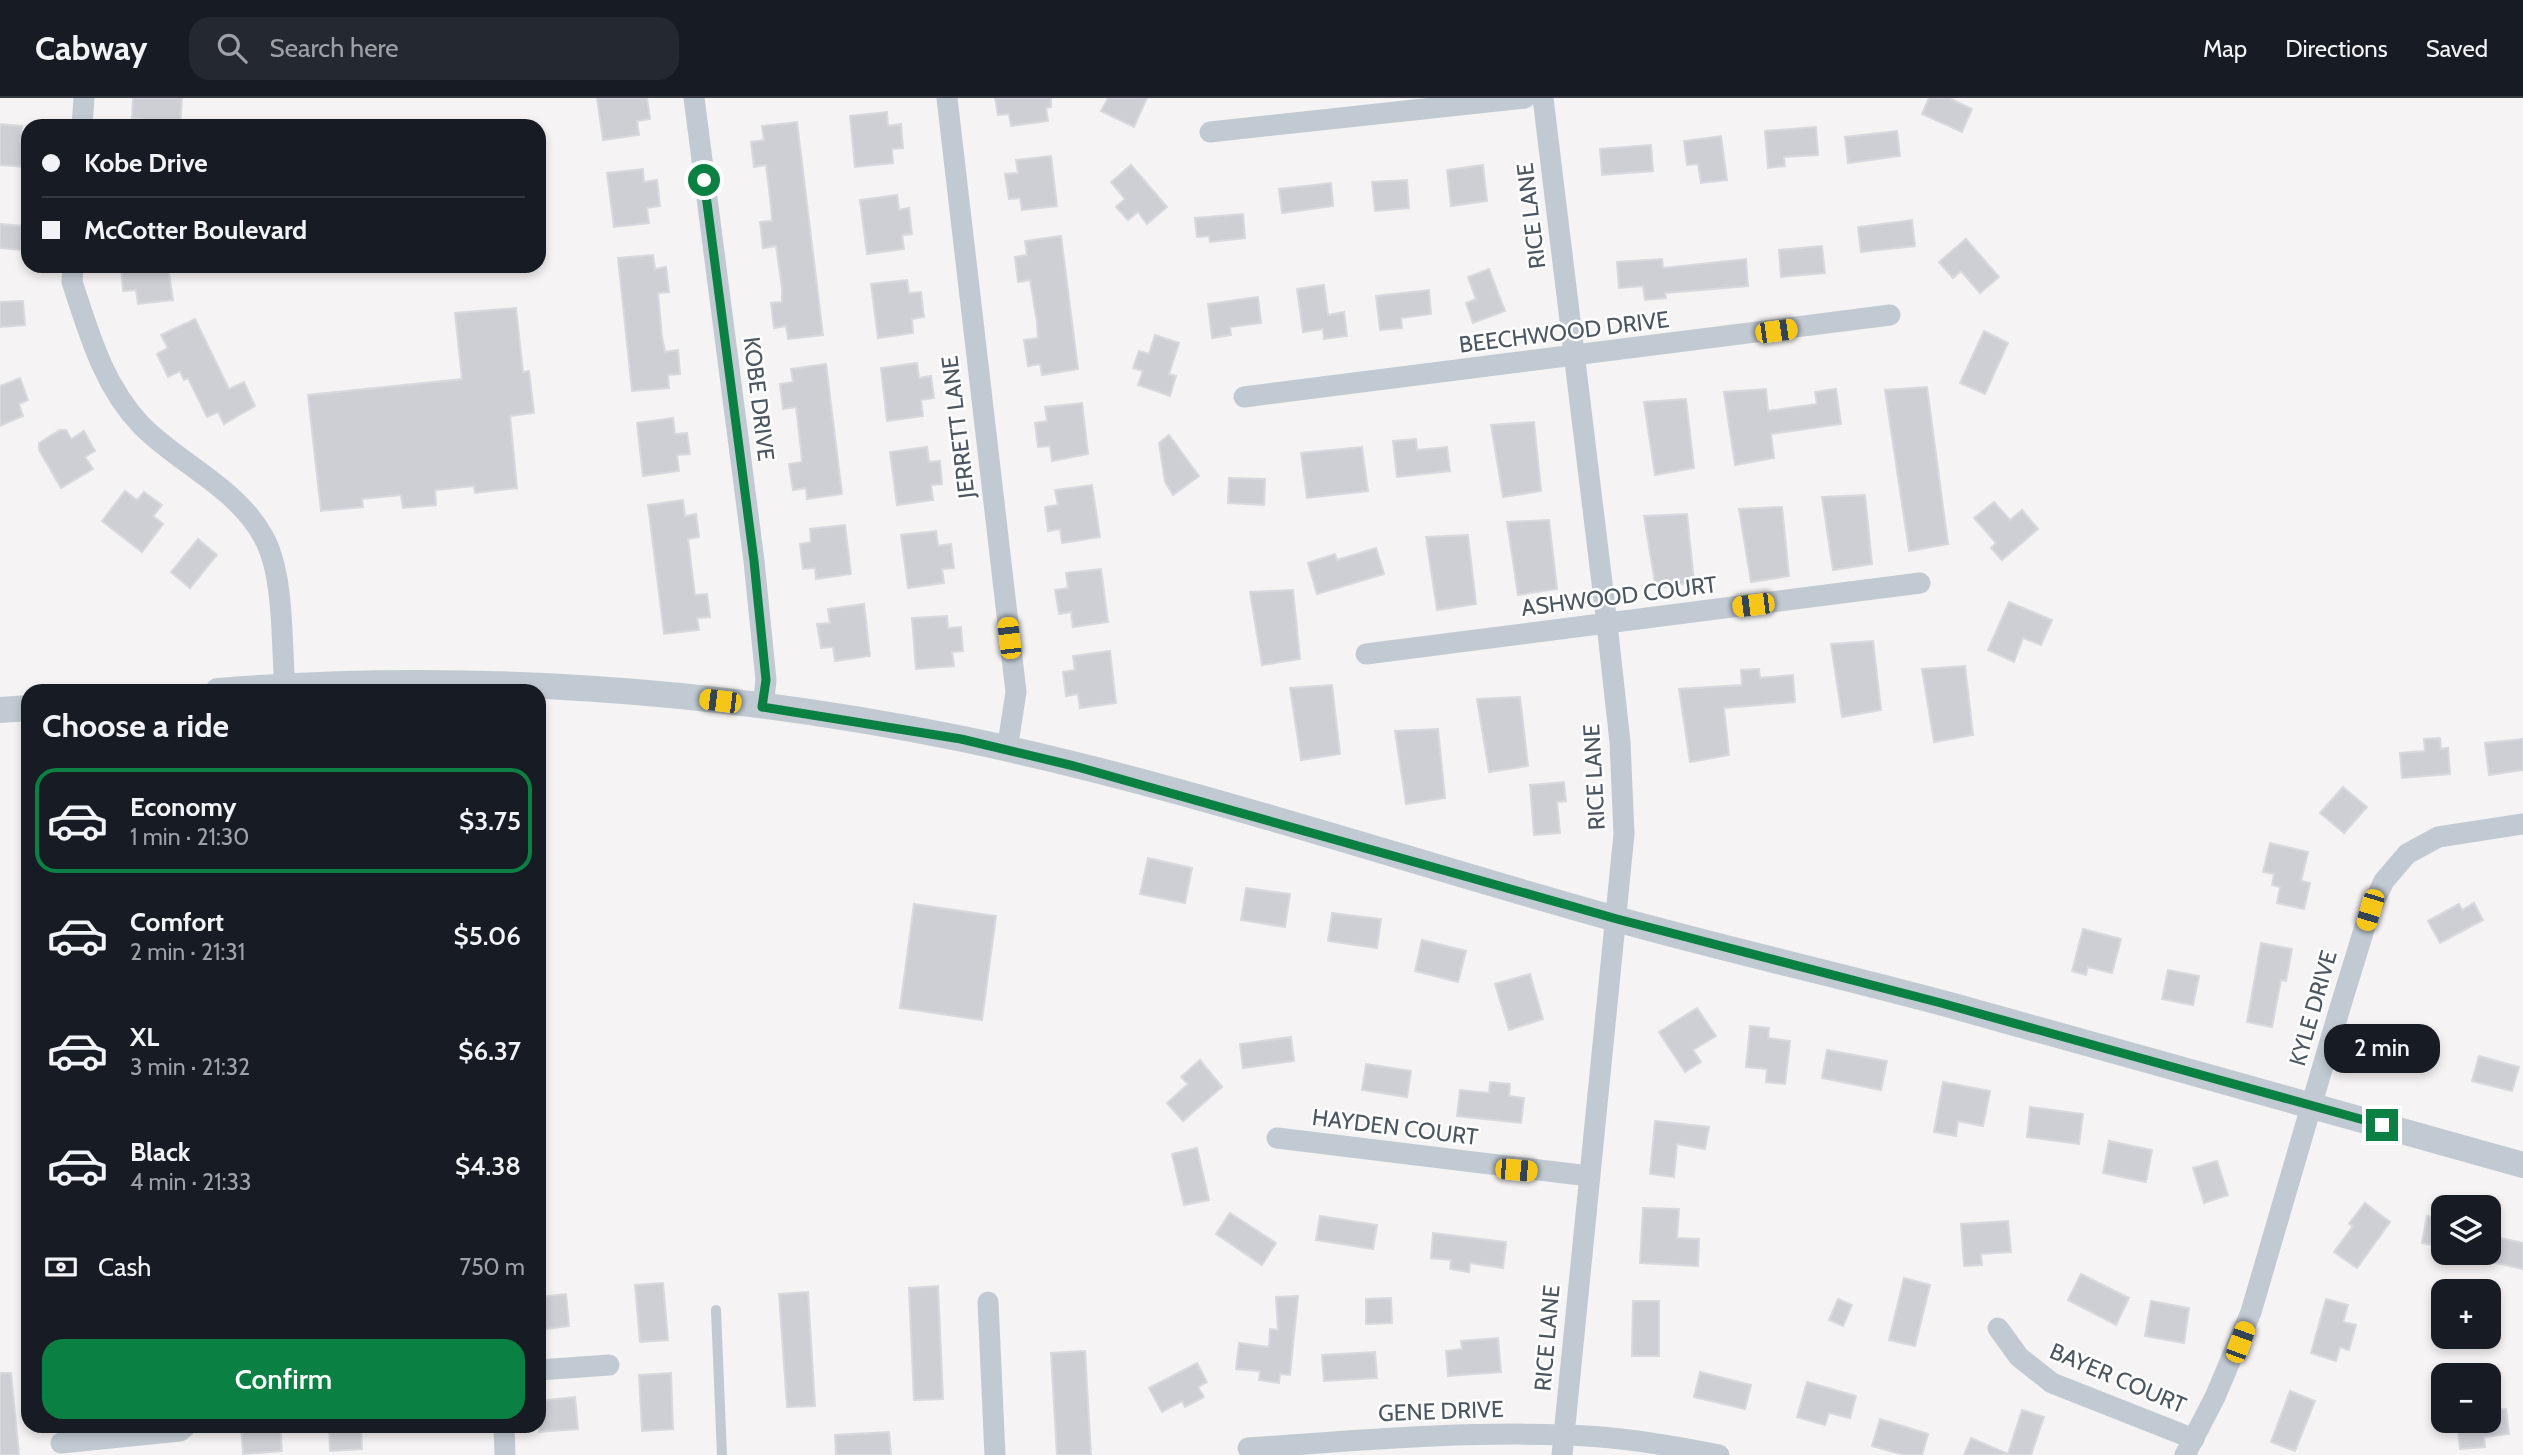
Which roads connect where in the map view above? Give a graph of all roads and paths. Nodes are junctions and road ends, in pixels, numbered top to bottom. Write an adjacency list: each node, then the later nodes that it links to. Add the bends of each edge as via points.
1 (84, 98): 6 (street)
2 (694, 98): 17 (street, KOBE DRIVE, via 754,561 766,680)
3 (947, 98): 20 (street, JERRETT LANE, via 1016,692)
4 (1525, 98): 7 (street)
5 (1543, 98): 10 (street, RICE LANE)
6 (82, 119)
7 (1210, 132)
8 (73, 273): 15 (street, via 108,382 141,425 243,509 264,536 275,573)
9 (1890, 315): 10 (street, BEECHWOOD DRIVE)
10 (1574, 356): 11 (street, BEECHWOOD DRIVE); 13 (street, RICE LANE)
11 (1244, 397)
12 (1920, 583): 13 (street, ASHWOOD COURT)
13 (1607, 624): 14 (street, ASHWOOD COURT); 22 (street, RICE LANE, via 1623,809)
14 (1366, 654)
15 (285, 684)
16 (546, 688): 17 (street)
17 (762, 707): 20 (street)
18 (21, 708): 19 (street)
19 (0, 710)
20 (1007, 750): 22 (street, via 1239,810)
21 (2523, 824): 23 (street, KYLE DRIVE, via 2438,837 2395,866 2370,910)
22 (1617, 919): 23 (street); 26 (street, RICE LANE)
23 (2311, 1105): 25 (street); 36 (street, KYLE DRIVE, via 2251,1312 2216,1397)
24 (1277, 1138): 26 (street, HAYDEN COURT)
25 (2523, 1165)
26 (1589, 1177): 35 (street, RICE LANE)
27 (988, 1303): 40 (street)
28 (716, 1310): 39 (lane)
29 (1998, 1328): 36 (street, BAYER COURT, via 2019,1357 2052,1383)
30 (609, 1365): 31 (street)
31 (546, 1370)
32 (167, 1433): 34 (street)
33 (504, 1433): 38 (street)
34 (61, 1441)
35 (1563, 1445): 37 (street, GENE DRIVE); 41 (street, GENE DRIVE, via 1610,1438)
36 (2189, 1447)
37 (1248, 1448)
38 (505, 1455)
39 (722, 1455)
40 (995, 1455)
41 (1719, 1455)

